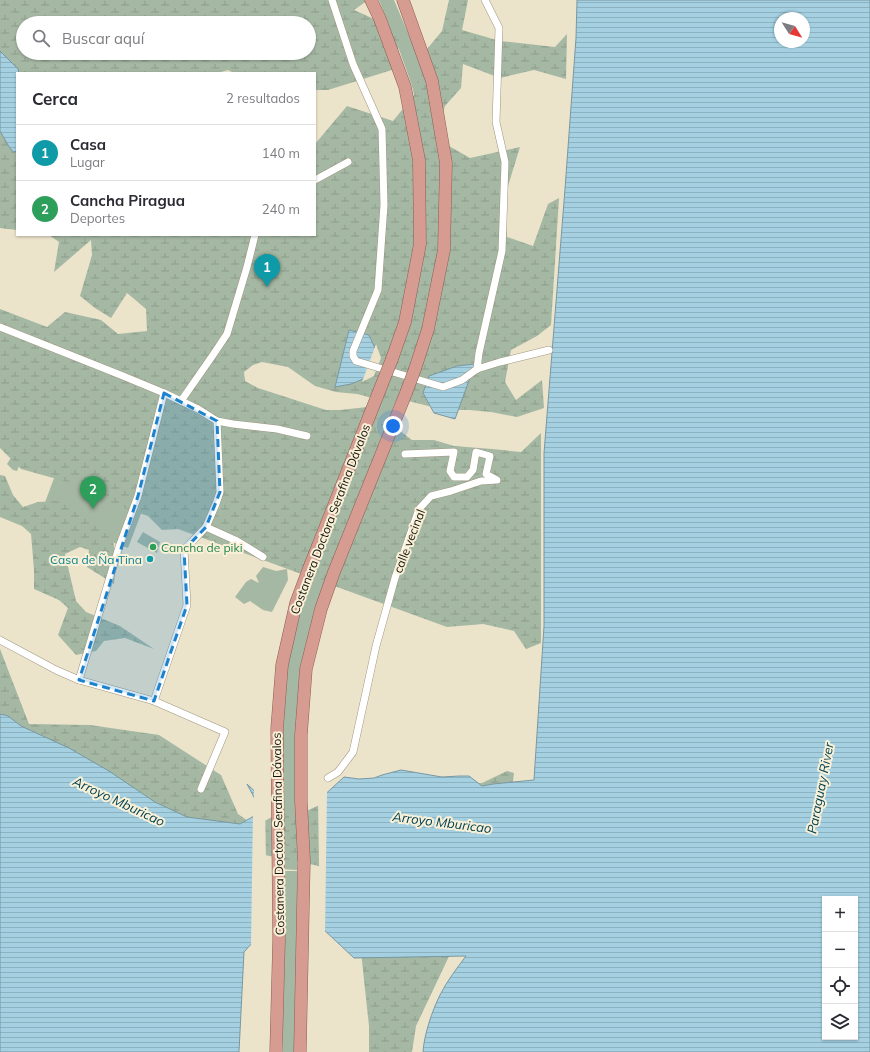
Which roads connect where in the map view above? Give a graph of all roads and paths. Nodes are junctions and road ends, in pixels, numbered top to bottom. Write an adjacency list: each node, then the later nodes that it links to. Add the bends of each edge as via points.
1 (332, 0): 10 (street, via 353,64 382,129 384,205 378,290 353,350 353,356 356,361 443,387 462,380)
2 (372, 0): 23 (highway, Costanera Doctora Serafina Dávalos, bridge, via 405,87 419,160 420,244 405,322 296,603 282,665 277,730 279,940)
3 (403, 0): 24 (highway, Costanera Doctora Serafina Dávalos, bridge, via 432,81 446,163 444,250 428,329 415,369 334,572 321,609 306,669 301,735 304,861)
4 (485, 0): 10 (street, via 499,28 496,122 504,162 502,251)
5 (348, 162): 6 (street)
6 (316, 179)
7 (255, 236): 12 (street, via 227,334)
8 (0, 327): 11 (street)
9 (549, 350): 10 (street)
10 (477, 369)
11 (164, 393): 12 (street); 19 (street, via 138,496 119,547)
12 (181, 401): 13 (street)
13 (216, 420): 14 (street); 16 (street, via 220,492)
14 (307, 436)
15 (405, 454): 21 (street, calle vecinal, via 454,452 450,471 454,477 467,477 473,470 476,452 490,456 486,474 497,480 481,481 431,496 419,509 395,578 376,646 353,752 338,772)
16 (206, 527): 17 (street, via 237,540); 20 (street, via 184,550 187,605)
17 (263, 557)
18 (0, 640): 19 (street)
19 (79, 680): 20 (street)
20 (154, 701): 22 (street, via 225,732)
21 (328, 778)
22 (201, 789)
23 (276, 1052)
24 (300, 1052)

